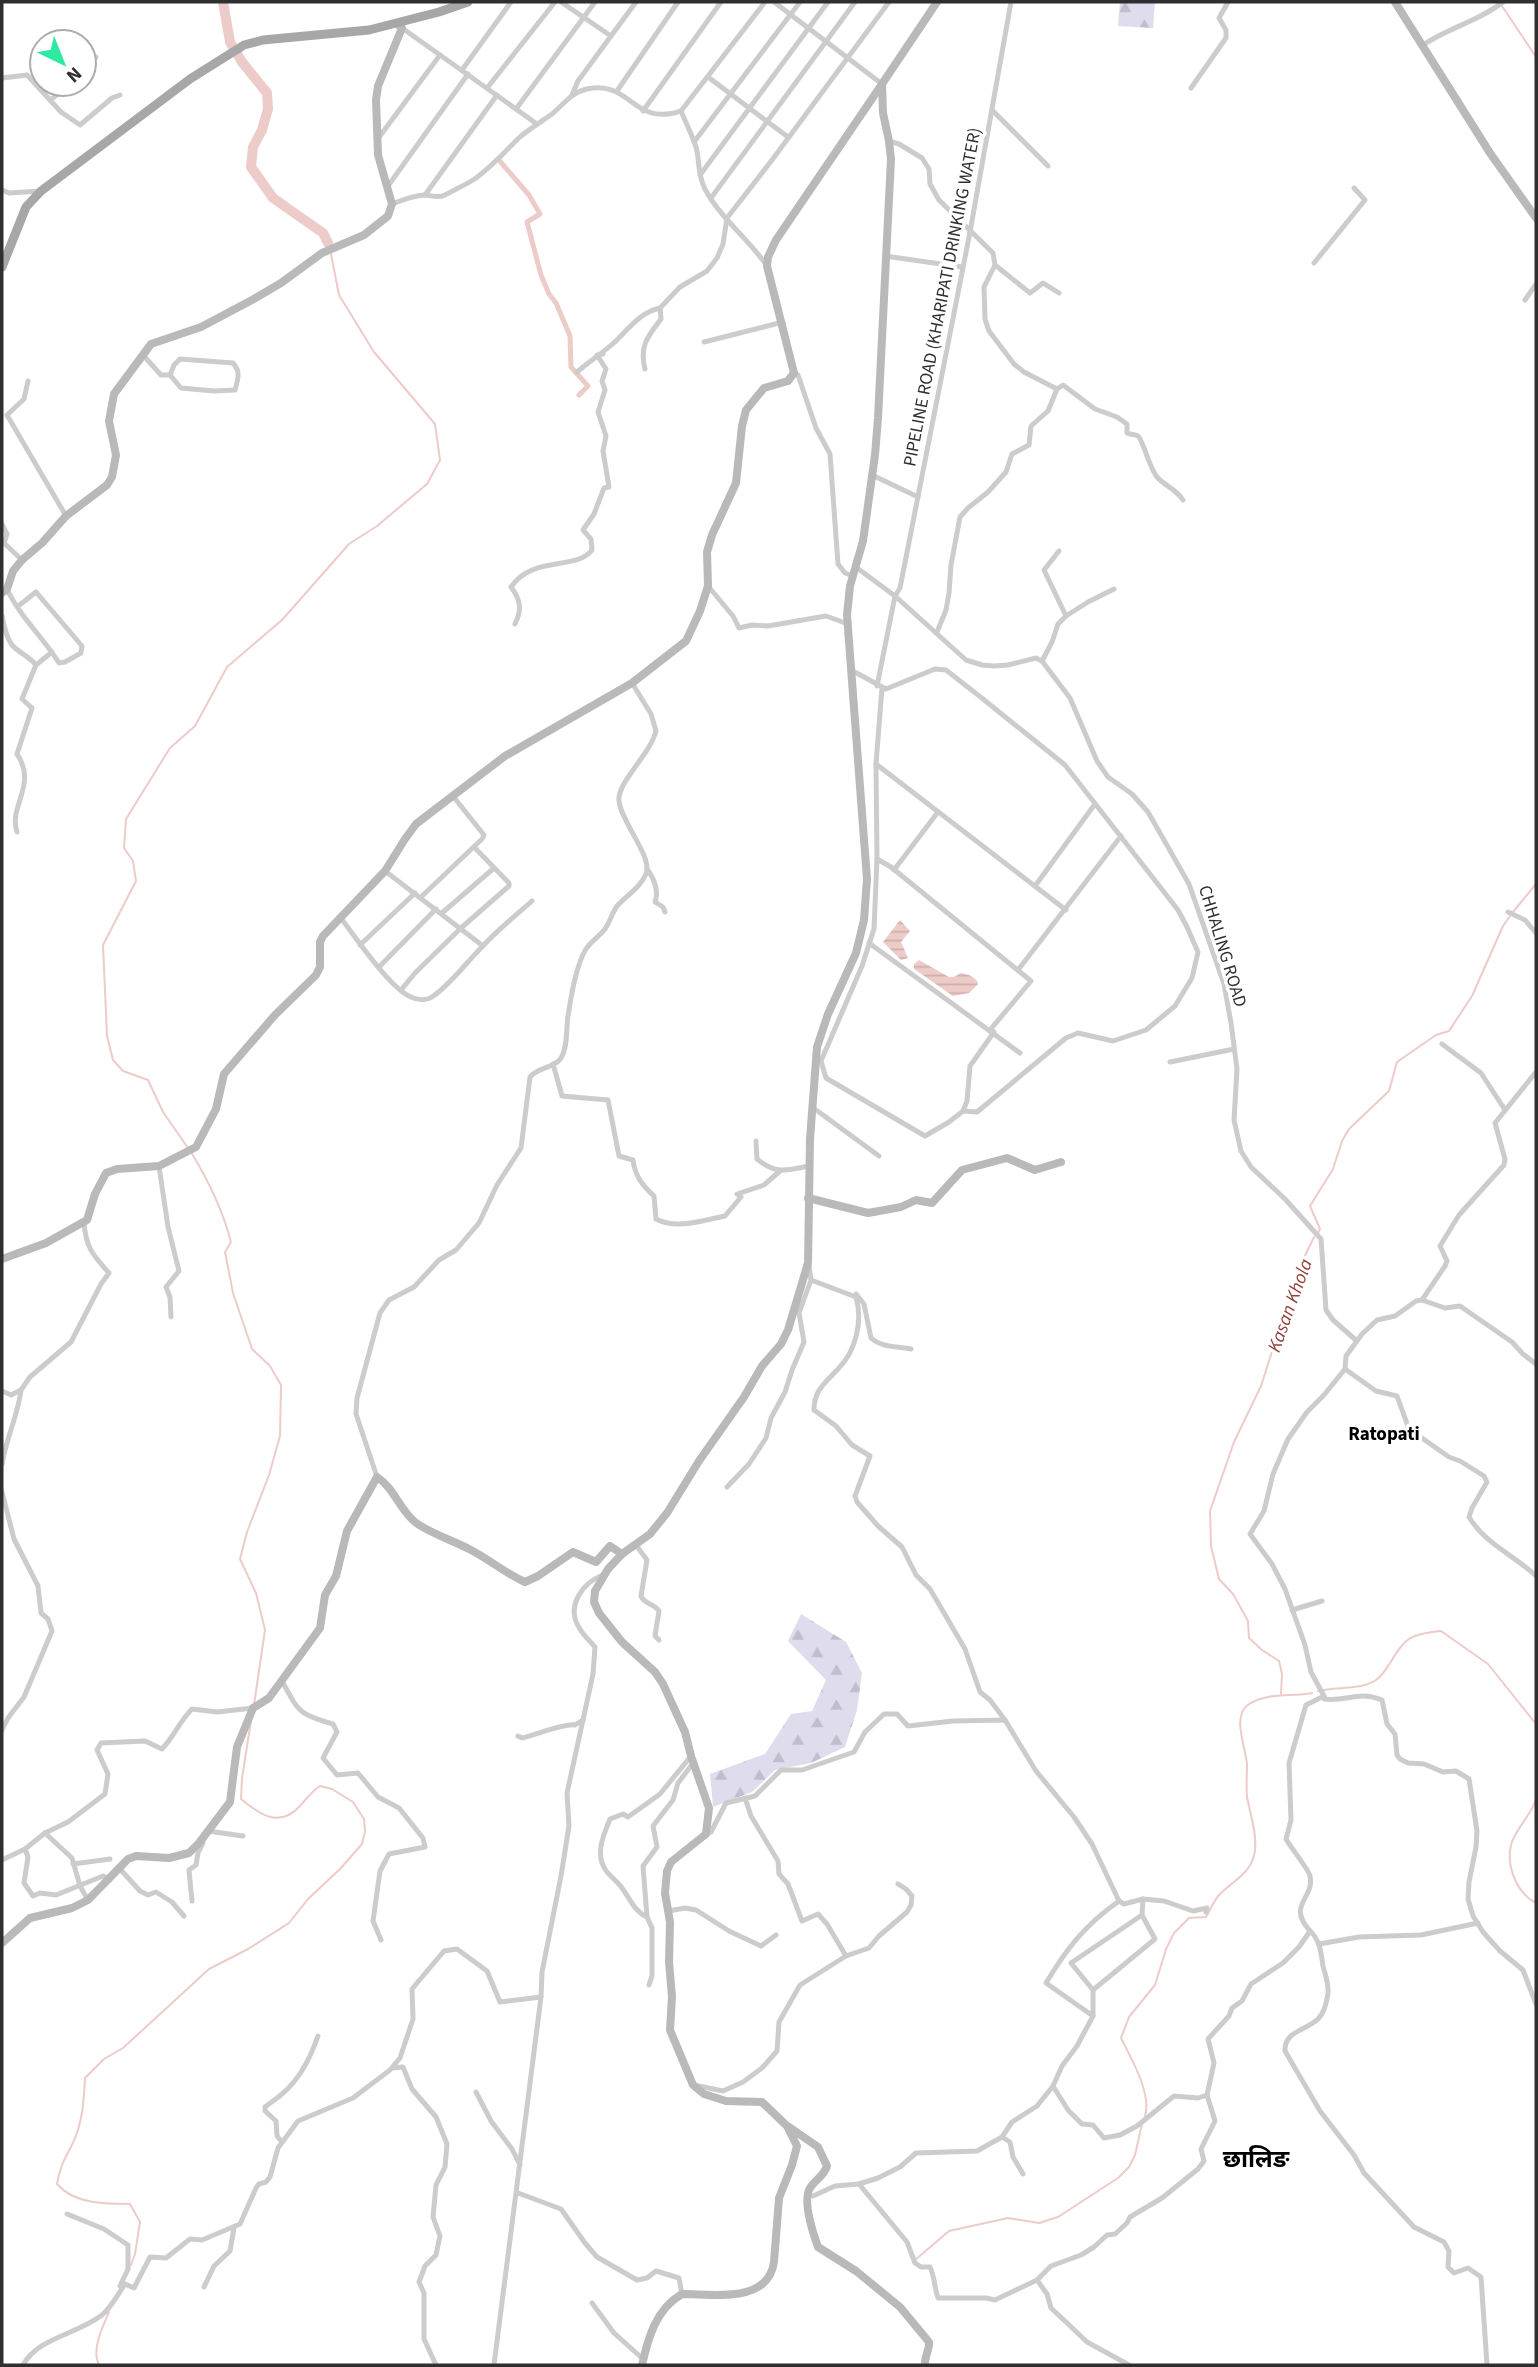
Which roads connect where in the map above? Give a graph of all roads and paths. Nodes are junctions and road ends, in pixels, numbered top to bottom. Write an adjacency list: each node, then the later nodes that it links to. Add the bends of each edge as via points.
1 (468, 2): 22 (main road)
2 (511, 2): 29 (street)
3 (555, 2): 33 (street)
4 (561, 2): 21 (street)
5 (595, 2): 21 (street)
6 (636, 2): 24 (street)
7 (678, 2): 35 (street)
8 (721, 2): 45 (street)
9 (765, 2): 31 (street)
10 (774, 2): 20 (street)
11 (800, 2): 20 (street)
12 (828, 2): 23 (street)
13 (855, 2): 25 (street)
14 (889, 2): 28 (street)
15 (937, 2): 32 (main road)
16 (1011, 2): 44 (street, PIPELINE ROAD (KHARIPATI DRINKING WATER))
17 (1228, 2): 34 (street, via 1220,18 1226,38)
18 (1395, 2): 26 (main road)
19 (1503, 2): 26 (street)
20 (790, 14): 23 (street); 36 (street)
21 (583, 17): 24 (street); 43 (street)
22 (399, 26): 27 (street); 50 (main road, via 376,100); 58 (main road, via 244,45 190,79)
23 (809, 27): 25 (street); 42 (street)
24 (611, 36): 38 (street)
25 (826, 40): 28 (street); 47 (street)
26 (1423, 45): 63 (main road)
27 (440, 55): 29 (street); 50 (street)
28 (847, 56): 32 (street); 49 (street)
29 (465, 72): 33 (street); 55 (street)
30 (2, 78): 41 (street, via 27,75)
31 (708, 78): 36 (street); 46 (street)
32 (882, 84): 51 (main road); 68 (main road, via 776,240)
33 (486, 88): 39 (street)
34 (1191, 88)
35 (617, 90): 38 (street, via 585,89); 45 (street)
36 (730, 93): 42 (street); 52 (street)
37 (120, 95): 41 (street, via 80,125)
38 (572, 95): 48 (street)
39 (497, 96): 43 (street); 59 (street)
40 (53, 98): 41 (street)
41 (50, 100)
42 (750, 108): 47 (street); 54 (street)
43 (516, 109): 48 (street)
44 (992, 110): 53 (street); 64 (street, PIPELINE ROAD (KHARIPATI DRINKING WATER))
45 (643, 111): 46 (street, via 651,115)
46 (681, 111): 52 (street)
47 (767, 122): 49 (street); 60 (street)
48 (537, 124): 59 (street, via 471,181 443,196)
49 (788, 137): 62 (street)
50 (377, 140): 55 (main road)
51 (889, 141): 64 (street, via 922,158 933,192); 65 (main road)
52 (694, 142): 54 (street)
53 (1048, 166)
54 (700, 175): 60 (street)
55 (388, 186): 61 (main road)
56 (1354, 188): 66 (street, via 1365,200)
57 (2, 191): 58 (street)
58 (41, 191): 69 (main road, via 26,207)
59 (425, 195): 61 (street)
60 (711, 198): 62 (street)
61 (392, 204): 78 (main road, via 388,216 364,235 322,253 281,283 201,327 153,343)
62 (727, 218): 68 (street); 74 (street, via 717,258)
63 (1536, 218)
64 (970, 232): 67 (street, via 992,253); 70 (street, PIPELINE ROAD (KHARIPATI DRINKING WATER))
65 (886, 256): 70 (street); 85 (main road)
66 (1314, 262)
67 (995, 265): 72 (street, via 1030,293 1043,283); 84 (street, via 984,287 989,331 1014,364)
68 (767, 266): 75 (main road)
69 (2, 267)
70 (962, 267): 86 (street, PIPELINE ROAD (KHARIPATI DRINKING WATER))
71 (1536, 284): 73 (street)
72 (1059, 293)
73 (1525, 300)
74 (660, 307): 77 (street, via 650,310); 79 (street, via 661,319 645,340)
75 (783, 322): 76 (street); 81 (main road)
76 (704, 342)
77 (600, 354): 80 (street); 100 (street, via 606,390 598,412 606,436 603,451 609,487 604,488 583,530 591,539 592,550 584,557 529,570 515,581 511,587 520,613)
78 (143, 355): 82 (street, via 161,375); 88 (main road, via 117,388 111,407 109,425 116,462 112,477)
79 (645, 369)
80 (577, 372)
81 (794, 373): 92 (street, via 830,454 838,564 845,573); 93 (main road, via 788,381 764,388 746,410 736,483 709,544)
82 (170, 375): 82 (street, via 181,388 214,391 235,390 239,378 233,363 180,359)
83 (29, 381): 88 (street, via 24,399 7,415)
84 (1057, 389): 87 (street, via 1063,385 1095,409 1128,424 1128,433 1142,442 1158,478); 102 (street, via 1048,411 1031,426 1029,445 1012,454 1006,472 960,517 950,593)
85 (872, 475): 86 (street); 92 (main road)
86 (918, 496): 96 (street, PIPELINE ROAD (KHARIPATI DRINKING WATER))
87 (1183, 500)
88 (66, 516): 91 (main road)
89 (2, 524): 91 (street, via 4,542)
90 (1059, 551): 99 (street, via 1044,570)
91 (22, 560): 95 (main road)
92 (855, 572): 96 (street); 101 (main road, via 848,597)
93 (708, 586): 101 (street, via 739,628 826,616); 107 (main road, via 686,641)
94 (1114, 589): 99 (street)
95 (4, 591): 97 (street)
96 (895, 596): 102 (street); 108 (street, PIPELINE ROAD (KHARIPATI DRINKING WATER))
97 (17, 607): 103 (street); 103 (street, via 36,592 82,646 81,653 65,663 59,663)
98 (2, 616): 105 (street, via 12,645)
99 (1066, 616): 104 (street)
100 (515, 624)
101 (848, 624): 106 (main road)
102 (937, 632): 104 (street, via 966,660 982,665)
103 (52, 652): 105 (street)
104 (1042, 661): 140 (street, CHHALING ROAD, via 1070,698 1097,761 1147,812 1189,884 1224,984)
105 (36, 664): 113 (street, via 22,699 32,708 18,754 25,765 23,793 13,822)
106 (851, 670): 108 (street); 145 (main road, via 866,908 856,953 817,1047)
107 (632, 683): 110 (main road, via 505,756); 118 (street, via 656,731 622,786 619,800)
108 (879, 687): 109 (street, PIPELINE ROAD (KHARIPATI DRINKING WATER)); 111 (street, via 886,690 935,669 946,670 1065,765)
109 (876, 764): 112 (street); 116 (street, PIPELINE ROAD (KHARIPATI DRINKING WATER))
110 (452, 795): 115 (street, via 482,830 484,835); 120 (main road, via 416,824)
111 (1095, 804): 114 (street); 121 (street)
112 (938, 812): 119 (street); 121 (street)
113 (17, 832)
114 (1121, 836): 125 (street); 147 (street, via 1187,927 1198,952 1192,978 1175,1006 1146,1030 1113,1041 1078,1033 1066,1038 977,1112)
115 (474, 847): 117 (street); 123 (street)
116 (877, 859): 119 (street); 132 (street, PIPELINE ROAD (KHARIPATI DRINKING WATER), via 874,929)
117 (494, 868): 126 (street); 130 (street, via 509,886)
118 (647, 869): 127 (street, via 657,892 655,902); 143 (street, via 584,953 563,1055)
119 (894, 870): 136 (street)
120 (385, 871): 122 (street); 129 (main road)
121 (1035, 886): 125 (street)
122 (415, 893): 123 (street); 133 (street)
123 (421, 897): 126 (street)
124 (532, 901): 134 (street)
125 (1066, 910): 136 (street)
126 (439, 911): 130 (street); 135 (street)
127 (665, 912)
128 (1508, 912): 131 (street, via 1525,920)
129 (340, 917): 133 (street); 151 (main road, via 321,939 320,967 314,979 275,1015 224,1074 216,1109 197,1147)
130 (461, 928): 134 (street); 137 (street)
131 (1536, 933)
132 (869, 943): 138 (street); 147 (street, PIPELINE ROAD (KHARIPATI DRINKING WATER), via 821,1061 826,1078 922,1136)
133 (360, 945): 135 (street)
134 (483, 946): 137 (street, via 429,999 411,997)
135 (379, 967): 137 (street)
136 (1018, 970): 138 (street, via 1031,981)
137 (401, 990)
138 (992, 1031): 141 (street); 147 (street, via 970,1066)
139 (1442, 1044): 146 (street, via 1481,1073)
140 (1234, 1049): 142 (street); 162 (street, CHHALING ROAD, via 1234,1120 1241,1151 1321,1239 1326,1310)
141 (1020, 1053)
142 (1170, 1062)
143 (553, 1064): 153 (street, via 562,1096 608,1100 619,1156 633,1160 640,1182 654,1196 656,1219 663,1223 725,1216 741,1197 737,1194 764,1185); 169 (street, via 530,1077 521,1148 479,1223 418,1284 389,1300 380,1313 356,1398 356,1414)
144 (1536, 1072): 146 (street)
145 (811, 1107): 149 (street); 152 (main road)
146 (1505, 1110): 160 (street, via 1494,1123 1504,1165 1459,1215 1440,1246 1447,1261)
147 (963, 1111)
148 (756, 1141): 153 (street, via 758,1159)
149 (878, 1156)
150 (1061, 1162): 154 (main road, via 1035,1170 1007,1158 962,1170 932,1203 916,1200 868,1213)
151 (159, 1166): 155 (main road, via 106,1173); 161 (street, via 178,1270 166,1287)
152 (809, 1166): 153 (street); 154 (main road)
153 (780, 1171)
154 (808, 1198): 157 (main road)
155 (84, 1223): 156 (main road, via 54,1240); 166 (street, via 85,1241 109,1273 71,1342)
156 (2, 1259)
157 (808, 1263): 158 (street); 172 (main road, via 781,1344 667,1513)
158 (811, 1280): 159 (street); 170 (street, via 799,1313 804,1342 785,1392 766,1438)
159 (852, 1294): 163 (street, via 864,1304 871,1338 883,1346); 183 (street, via 859,1316 853,1348 816,1392 814,1410 870,1456 857,1502 902,1547 965,1649 980,1692)
160 (1422, 1300): 162 (street, via 1395,1316 1377,1320); 164 (street, via 1445,1308 1460,1306)
161 (170, 1317)
162 (1357, 1340): 165 (street, via 1346,1356)
163 (911, 1349)
164 (1536, 1364)
165 (1345, 1369): 175 (street, via 1376,1391 1397,1395 1409,1429 1484,1476 1487,1482 1469,1517 1494,1545); 177 (street, via 1288,1439 1264,1511 1250,1534 1272,1563)
166 (21, 1390): 167 (street, via 11,1395); 168 (street)
167 (2, 1391)
168 (2, 1464)
169 (377, 1477): 173 (main road, via 415,1522 524,1582 573,1552 596,1562 610,1546); 179 (main road, via 347,1531 336,1576 325,1595 320,1628)
170 (727, 1487)
171 (2, 1492): 184 (street, via 14,1539 38,1586 41,1613 52,1631 24,1697)
172 (636, 1545): 173 (main road); 178 (street, via 646,1560 641,1596 659,1611)
173 (622, 1554): 174 (main road)
174 (603, 1575): 182 (street, via 592,1579 573,1606 578,1628 595,1647); 186 (main road, via 595,1591 598,1613 660,1678)
175 (1536, 1576)
176 (1322, 1601): 177 (street)
177 (1293, 1610): 180 (street, via 1311,1672)
178 (659, 1640)
179 (282, 1681): 181 (main road, via 269,1698); 212 (street, via 296,1708 307,1717 333,1724 337,1732 323,1758 337,1775 358,1773 379,1797 399,1808 423,1838 425,1847 389,1854 380,1871 373,1921)
180 (1324, 1696): 209 (street, via 1335,1701 1361,1694 1382,1700 1400,1759 1443,1772 1456,1771 1469,1779 1477,1831 1468,1899); 210 (street, via 1306,1705 1289,1763 1291,1820 1286,1839 1309,1871 1310,1889 1300,1912)
181 (253, 1708): 188 (main road, via 237,1747 230,1802); 189 (street, via 192,1709 162,1749 145,1741 101,1743 97,1750 108,1774 105,1794)
182 (583, 1720): 185 (street); 218 (street, via 567,1793 569,1826)
183 (1005, 1720): 187 (street, via 908,1726 897,1714 884,1714 865,1732 854,1752 802,1770 781,1770 755,1796); 203 (street, via 1036,1771 1092,1844)
184 (2, 1730)
185 (518, 1736)
186 (692, 1759): 190 (main road, via 709,1808); 208 (street, via 673,1800 653,1826 657,1847 643,1866); 208 (street, via 660,1794 628,1817 623,1814 610,1819 603,1838 600,1854 605,1870 639,1914)
187 (745, 1798): 190 (street, via 726,1803); 215 (street, via 802,1921 818,1914)
188 (208, 1831): 191 (street); 196 (main road, via 189,1853 169,1858 136,1856); 202 (street, via 196,1865 189,1870)
189 (45, 1833): 192 (street); 195 (street)
190 (706, 1834): 204 (main road, via 671,1861 666,1893)
191 (243, 1836)
192 (25, 1849): 194 (street); 199 (street, via 24,1883 33,1896 56,1895)
193 (110, 1859): 195 (street)
194 (2, 1860)
195 (73, 1864): 199 (street)
196 (120, 1869): 197 (main road); 207 (street, via 140,1891 156,1892)
197 (110, 1880): 199 (street, via 103,1876); 201 (main road)
198 (898, 1884): 215 (street, via 912,1896 909,1908 869,1948)
199 (80, 1886): 201 (street)
200 (1143, 1899): 203 (street); 205 (street, via 1193,1911 1207,1908); 206 (street)
201 (88, 1900): 213 (main road, via 30,1918)
202 (192, 1901)
203 (1119, 1901): 220 (street, via 1097,1916 1066,1950 1046,1983)
204 (669, 1911): 211 (street, via 696,1910 761,1946); 223 (main road, via 670,2029)
205 (1206, 1912)
206 (1142, 1915): 217 (street, via 1155,1939); 217 (street, via 1071,1964)
207 (184, 1916)
208 (647, 1917): 216 (street, via 652,1927)
209 (1478, 1923): 214 (street, via 1421,1935); 219 (street, via 1523,1970)
210 (1310, 1931): 214 (street); 226 (street, via 1283,1963 1251,1984 1208,2039 1214,2063)
211 (776, 1935)
212 (380, 1940)
213 (2, 1943)
214 (1319, 1944): 248 (street, via 1328,1990 1325,2006 1319,2018 1293,2033 1285,2051 1364,2173 1414,2227 1444,2242 1449,2251 1448,2267 1454,2273 1468,2268 1481,2277)
215 (846, 1956): 223 (street, via 800,1985 779,2022 777,2051 762,2068 723,2091)
216 (649, 1985)
217 (1093, 1990): 220 (street)
218 (541, 1997): 222 (street, via 500,2003 486,1971 457,1949 444,1951 412,1989 413,2019 400,2058); 230 (street)
219 (1536, 2004)
220 (1093, 2016): 224 (street)
221 (318, 2036): 229 (street, via 300,2073 265,2107 276,2121)
222 (390, 2070): 229 (street, via 353,2098 299,2121); 244 (street, via 403,2067 412,2089 436,2117 447,2144 433,2217 440,2236 436,2255 419,2282 424,2293 424,2339)
223 (693, 2085): 227 (main road, via 717,2099 762,2102)
224 (1053, 2086): 226 (street, via 1068,2110 1082,2124 1093,2125 1104,2138 1137,2126 1174,2096); 228 (street, via 1037,2106 1012,2122)
225 (476, 2092): 230 (street)
226 (1207, 2095): 237 (street, via 1215,2121 1201,2149 1204,2161 1198,2169 1130,2217 1115,2234 1081,2255 1051,2266)
227 (787, 2126): 234 (main road, via 818,2147 827,2166); 239 (main road, via 797,2146 779,2198 773,2273 761,2287 748,2292)
228 (1002, 2137): 231 (street, via 1010,2142); 232 (street, via 977,2151 916,2153 900,2167)
229 (282, 2142): 236 (street, via 270,2176 256,2188)
230 (521, 2168): 233 (street)
231 (1023, 2174)
232 (859, 2184): 234 (street); 237 (street, via 907,2242 915,2263 930,2267 938,2298 995,2300)
233 (518, 2193): 239 (street, via 561,2209 597,2257 637,2280 656,2271 679,2278); 245 (street)
234 (807, 2195): 246 (main road, via 818,2247 900,2307 929,2342)
235 (67, 2214): 240 (street, via 128,2245 128,2269)
236 (234, 2228): 238 (street, via 230,2251 214,2266); 240 (street, via 202,2240 190,2239 166,2258 150,2257 134,2288 125,2284)
237 (1037, 2280): 247 (street, via 1051,2308 1087,2342)
238 (204, 2287)
239 (682, 2294): 242 (main road, via 656,2321)
240 (112, 2302): 243 (street, via 104,2314 43,2344)
241 (592, 2303): 242 (street)
242 (642, 2362)
243 (23, 2365)
244 (436, 2365)
245 (494, 2365)
246 (925, 2365)
247 (1129, 2365)
248 (1487, 2365)

